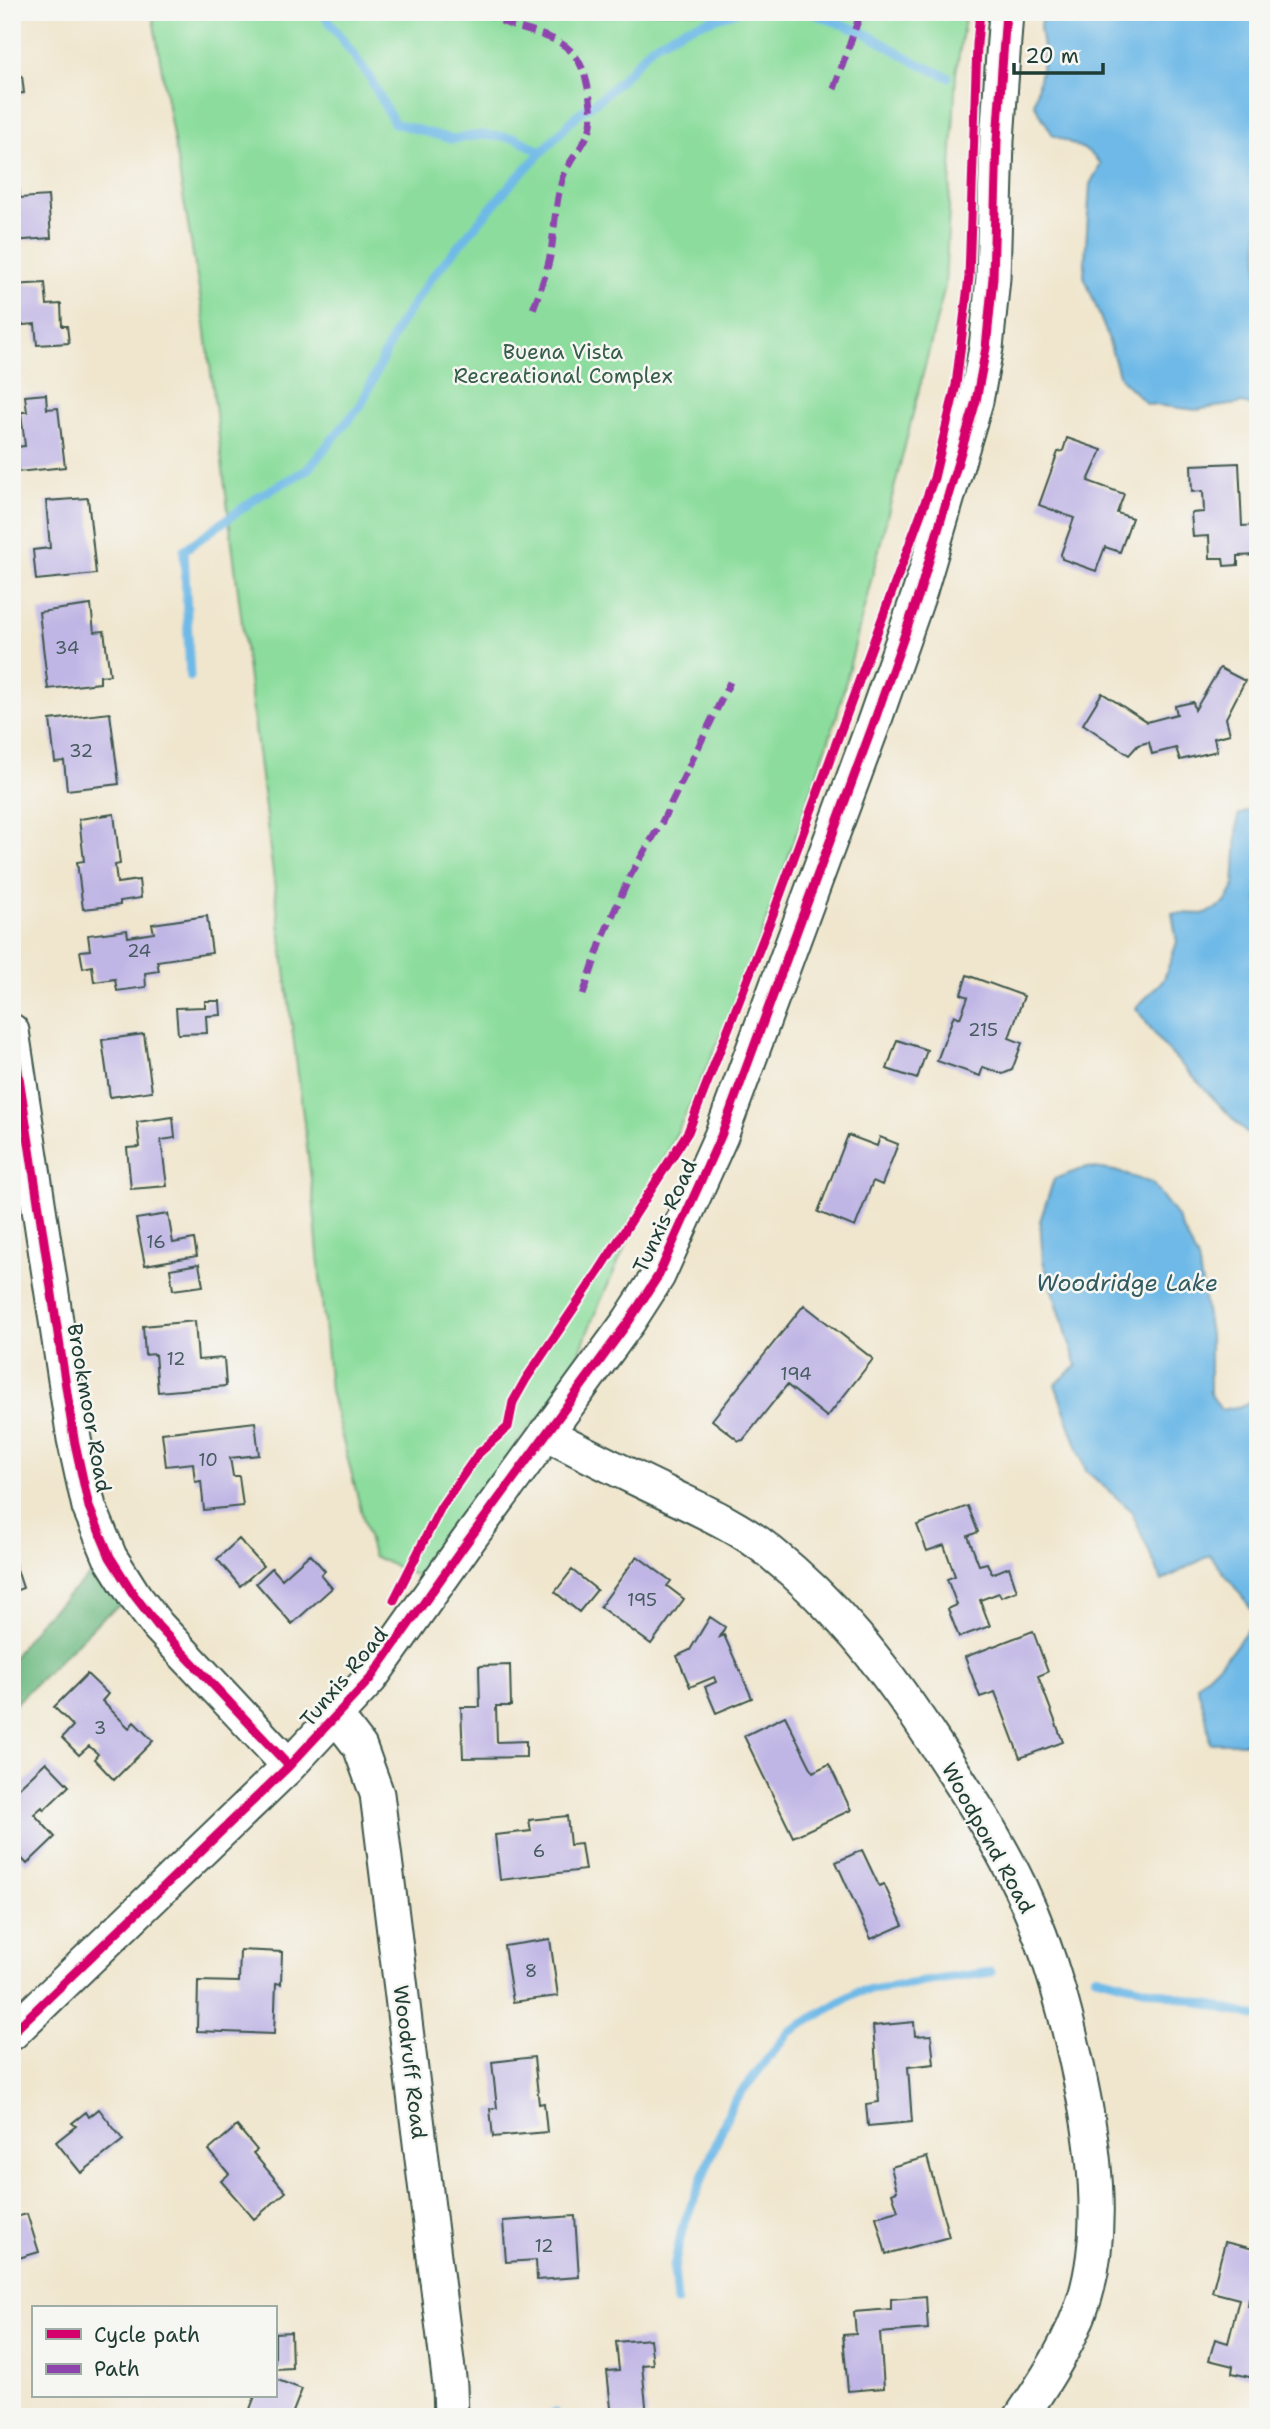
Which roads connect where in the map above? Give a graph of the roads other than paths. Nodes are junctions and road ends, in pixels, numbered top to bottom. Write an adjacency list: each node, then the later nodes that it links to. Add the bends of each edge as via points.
1 (1006, 12): 3 (street, Tunxis Road, via 986,348 976,401 920,591 691,1207 658,1276)
2 (12, 1031): 5 (street, Brookmoor Road, via 74,1440 89,1507 110,1557 150,1616)
3 (546, 1433): 4 (street, Tunxis Road, via 370,1679); 8 (street, Woodpond Road, via 719,1518 768,1550 828,1602 869,1649 912,1710 1020,1887 1050,1963 1073,2041 1093,2157 1095,2214 1085,2297 1064,2348)
4 (337, 1717): 5 (street, Tunxis Road); 7 (street, Woodruff Road, via 360,1746 377,1794)
5 (289, 1766): 6 (street, Tunxis Road)
6 (12, 2033)
7 (452, 2417)
8 (1021, 2417)

